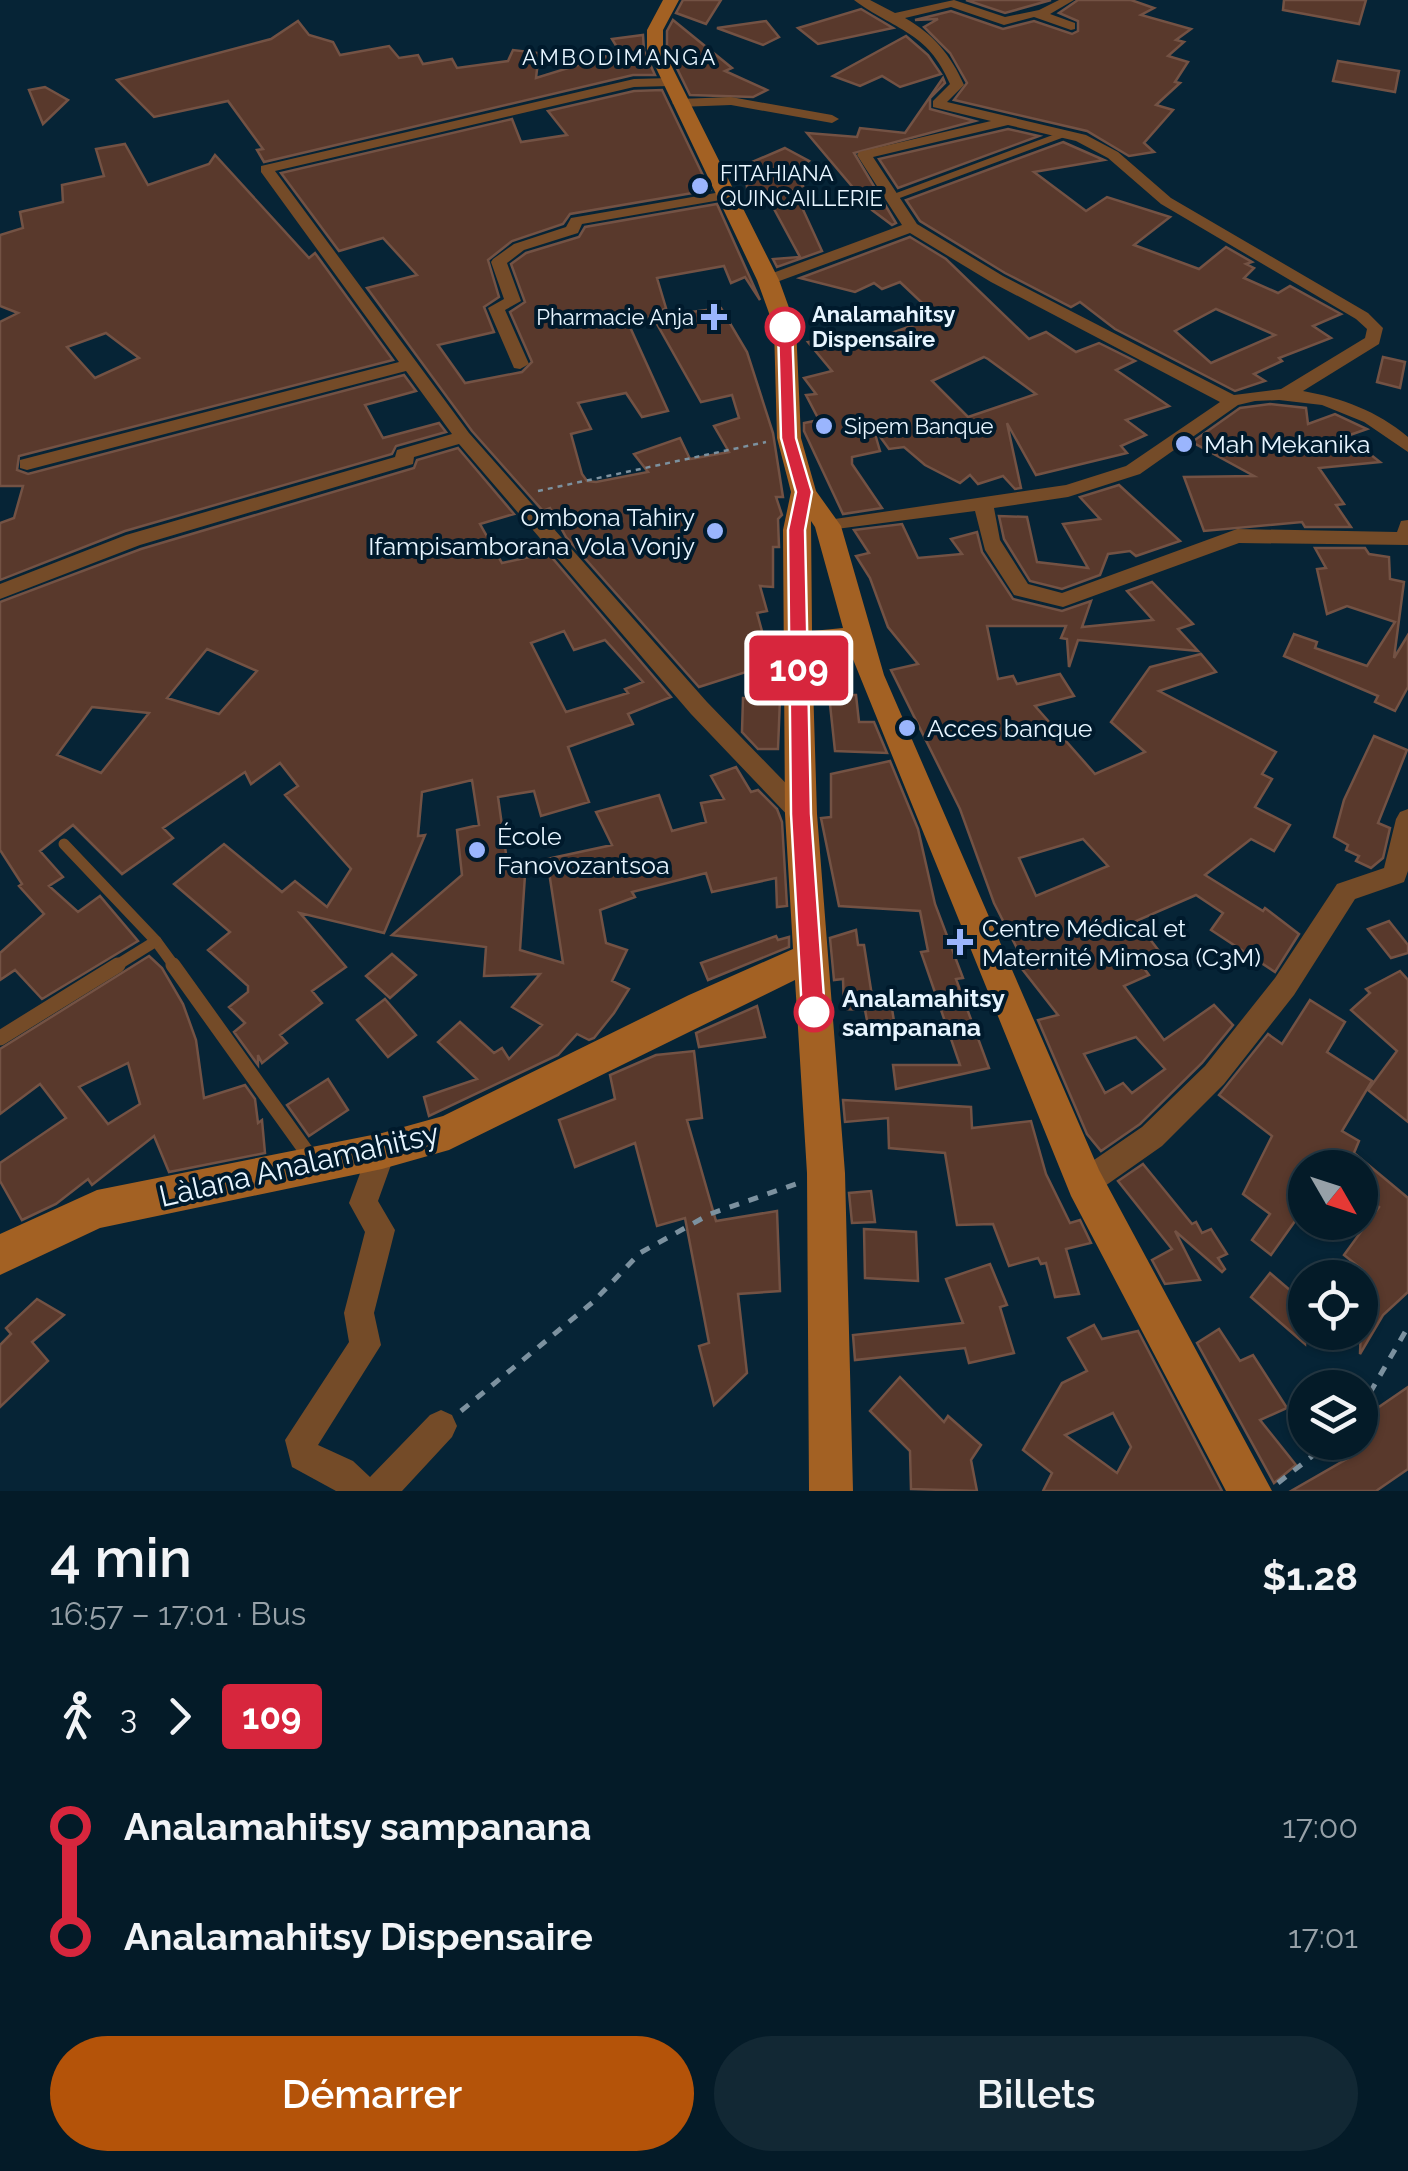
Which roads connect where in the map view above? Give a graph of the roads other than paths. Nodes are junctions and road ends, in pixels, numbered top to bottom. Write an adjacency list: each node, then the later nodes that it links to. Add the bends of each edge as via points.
1 (670, 0): 7 (main road, via 654,40)
2 (860, 0): 5 (street)
3 (1068, 0): 4 (street)
4 (1040, 15): 5 (street, via 1004,22 942,2); 6 (street)
5 (892, 17): 10 (street, via 947,56 957,85 938,104)
6 (1071, 26)
7 (670, 82): 8 (main road); 17 (street, via 634,83 266,169)
8 (679, 103): 9 (street, via 731,102); 12 (main road)
9 (832, 119)
10 (1008, 121): 11 (street); 13 (street, via 864,154)
11 (1064, 134): 13 (lane); 18 (street, via 1096,144 1166,202 1374,328 1373,340)
12 (727, 195): 15 (main road); 16 (street, via 576,220 573,230 519,247 499,262 513,301 496,308)
13 (894, 197): 14 (street)
14 (911, 227): 15 (street); 19 (street)
15 (768, 280): 24 (main road, via 785,327 788,438)
16 (520, 364)
17 (408, 365): 20 (street); 22 (street)
18 (1286, 394): 19 (street); 21 (street, via 1362,412)
19 (1232, 401): 23 (street, via 1132,470 1068,492)
20 (463, 437): 29 (street, via 133,540); 32 (street, via 699,708)
21 (1408, 446)
22 (27, 464)
23 (984, 504): 24 (street); 25 (street, via 995,554 1020,590 1063,600 1237,536)
24 (812, 528): 27 (main road); 28 (main road)
25 (1406, 532): 26 (street)
26 (1408, 561)
27 (844, 582): 28 (main road); 30 (main road)
28 (797, 586): 31 (main road)
29 (0, 592)
30 (858, 636): 31 (main road); 40 (main road)
31 (798, 643): 32 (main road)
32 (801, 814): 36 (main road)
33 (1408, 820): 40 (street, via 1395,876 1346,891 1292,982 1234,1053 1159,1131)
34 (64, 844): 35 (lane)
35 (156, 942): 37 (lane); 39 (lane)
36 (809, 958): 38 (main road, Làlana Analamahitsy, via 449,1132); 45 (main road, via 826,1173)
37 (0, 1038)
38 (382, 1151): 39 (main road, Làlana Analamahitsy); 43 (street, via 363,1203 380,1230 360,1313 366,1345 301,1440 304,1455 341,1472)
39 (314, 1162): 41 (main road, Làlana Analamahitsy, via 97,1209)
40 (1085, 1183): 46 (main road)
41 (0, 1254)
42 (441, 1426): 44 (street)
43 (361, 1491)
44 (379, 1491)
45 (831, 1491)
46 (1250, 1491)

